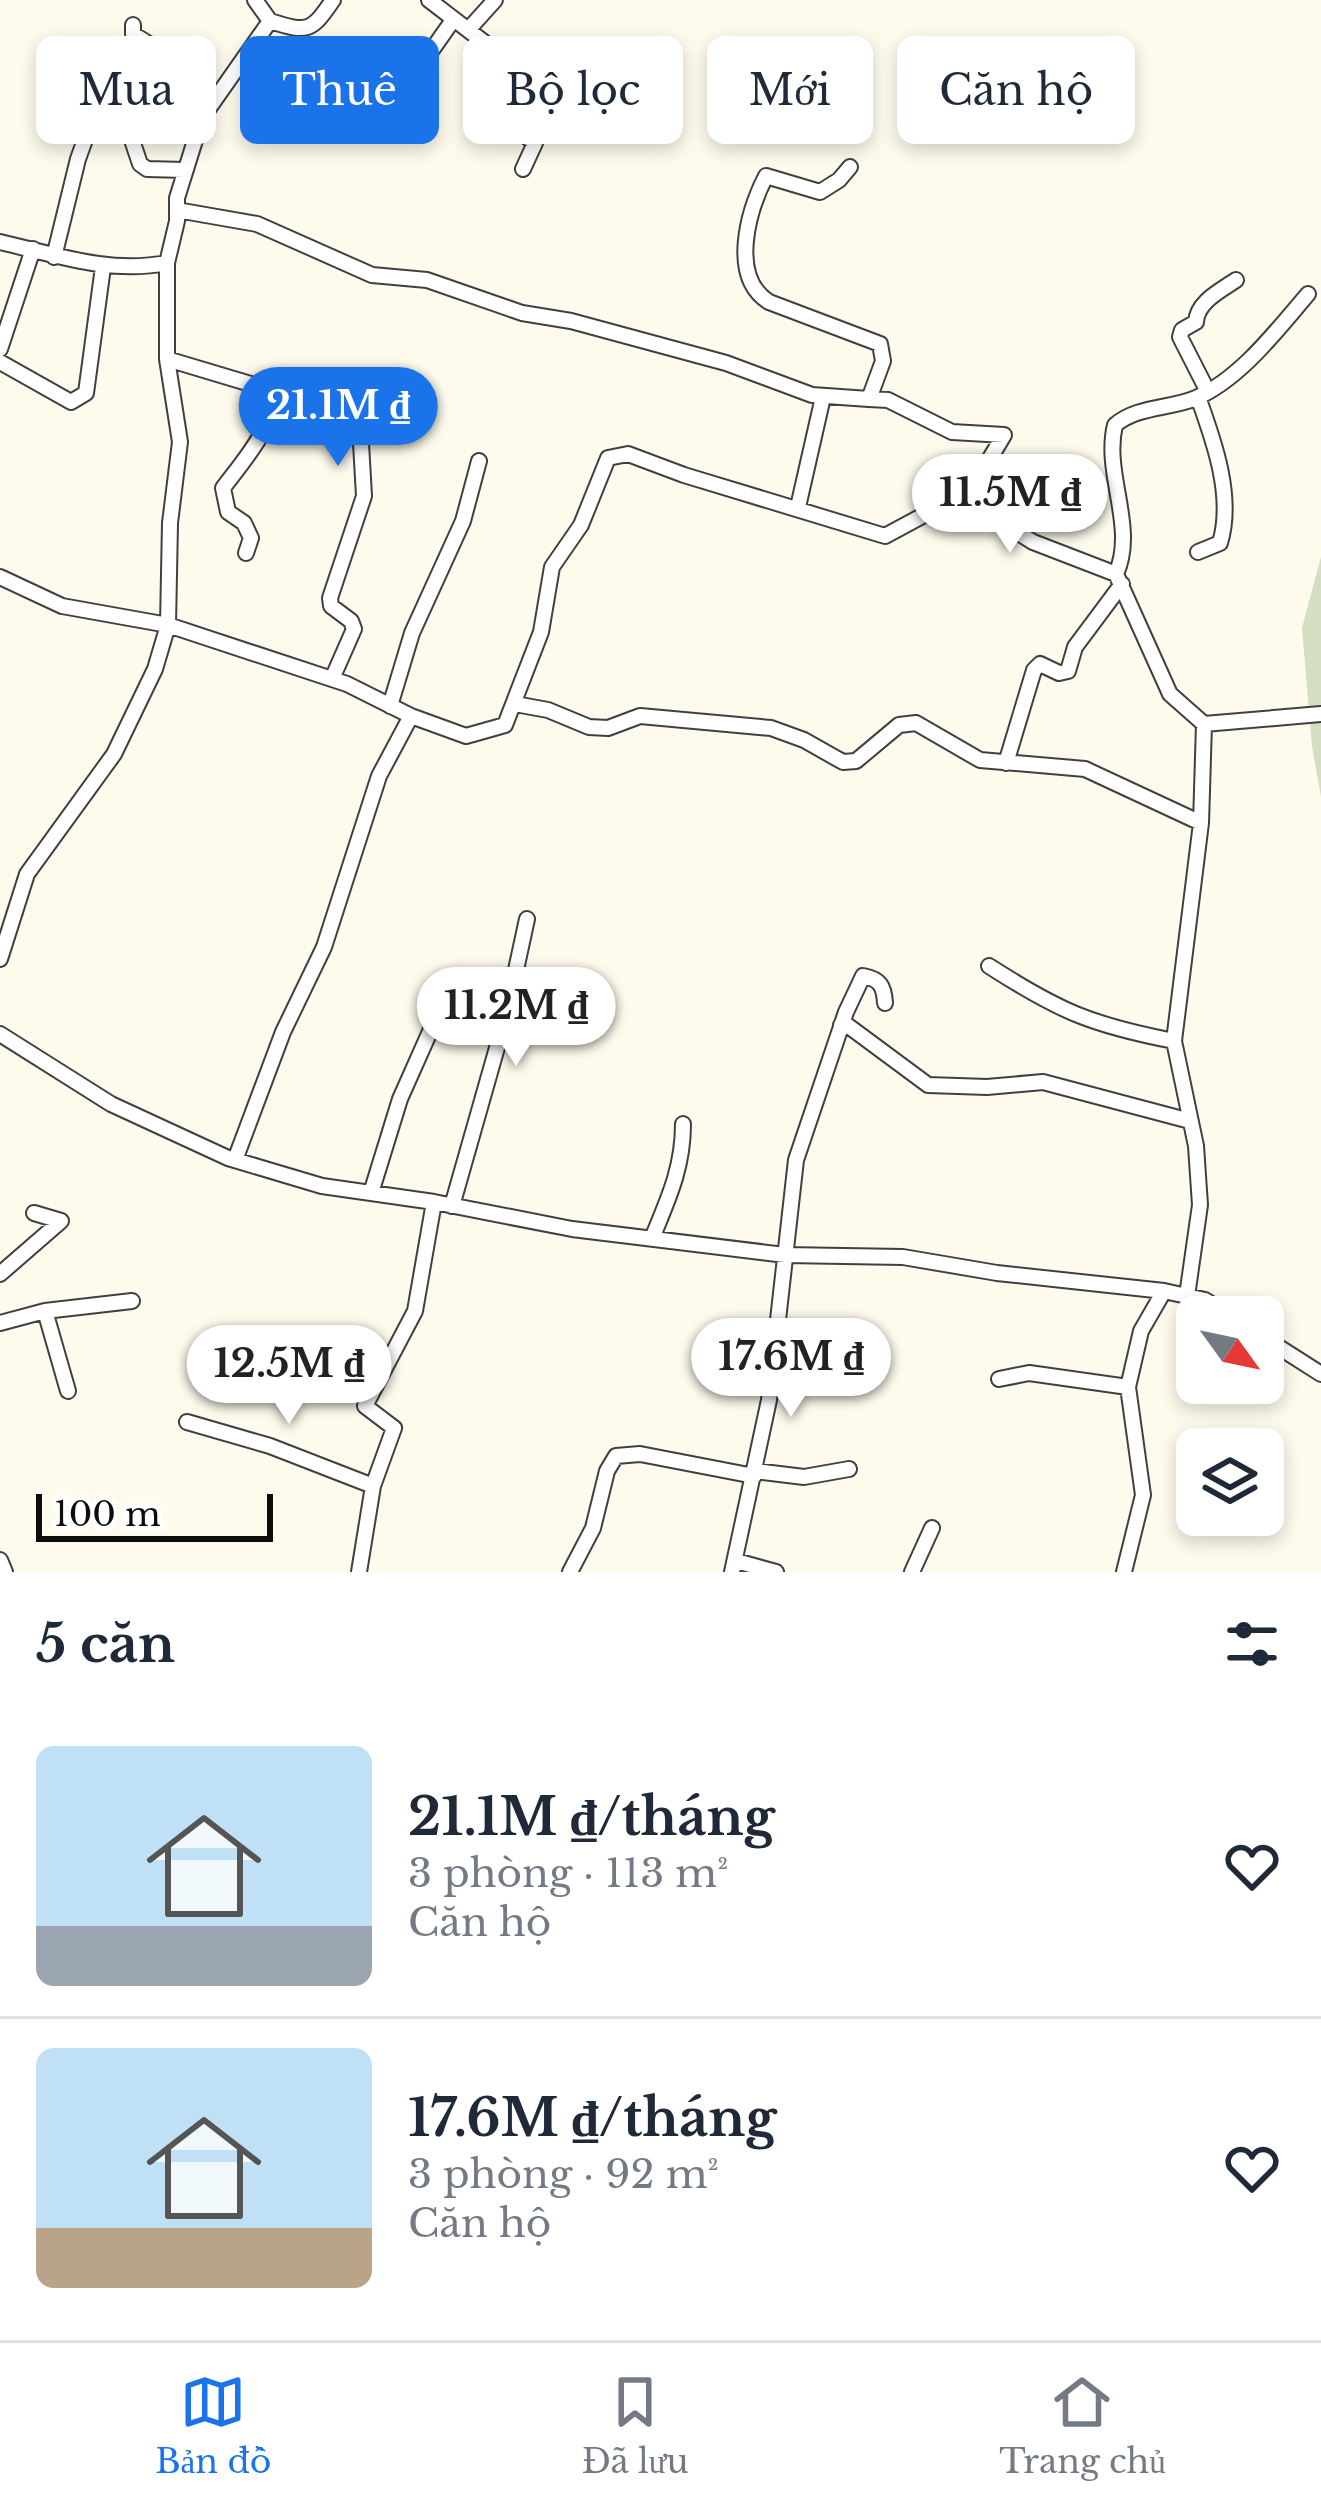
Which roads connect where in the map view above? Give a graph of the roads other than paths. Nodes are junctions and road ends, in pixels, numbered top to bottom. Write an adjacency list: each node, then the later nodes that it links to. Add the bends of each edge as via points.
1 (255, 0): 6 (street)
2 (334, 0): 6 (street, via 314,27)
3 (429, 0): 5 (street)
4 (495, 0): 8 (street)
5 (453, 20): 8 (street); 10 (street)
6 (271, 21): 11 (street)
7 (133, 25): 9 (street)
8 (468, 30): 14 (street, via 536,82 518,130 535,143)
9 (136, 36)
10 (439, 40)
11 (216, 94)
12 (194, 144): 15 (street)
13 (850, 166): 30 (street, via 820,192 766,176 746,259 757,295 880,344 884,361)
14 (523, 169)
15 (185, 170): 16 (street); 19 (street, via 147,169 130,131 91,123)
16 (177, 210): 20 (street); 29 (street, via 257,224 372,275 428,280)
17 (0, 242): 18 (street)
18 (33, 249): 19 (street); 24 (street)
19 (54, 257): 21 (street)
20 (167, 263): 21 (street); 25 (street)
21 (103, 267): 26 (street, via 86,393 70,402 58,398)
22 (1236, 280): 28 (street, via 1182,330)
23 (1308, 294): 28 (street)
24 (0, 349)
25 (166, 359): 27 (street); 38 (street, via 180,442)
26 (0, 362)
27 (258, 384): 35 (street, via 270,417 224,488 228,512 250,538); 39 (street, via 360,426 364,496 330,598 354,629)
28 (1203, 393): 34 (street, via 1226,525 1220,543); 37 (street, via 1115,425)
29 (823, 397): 30 (street); 33 (street)
30 (869, 398): 32 (street, via 952,432 1004,435)
31 (479, 461): 41 (street)
32 (965, 500): 33 (street, via 885,536); 37 (street)
33 (797, 507): 40 (street, via 628,454 608,458 581,525 552,567 541,632)
34 (1198, 552)
35 (246, 553)
36 (0, 578): 38 (street, via 62,606)
37 (1119, 579): 44 (street, via 1170,694); 45 (street, via 1068,670 1034,670)
38 (168, 626): 39 (street); 48 (street, via 115,754 27,874)
39 (332, 679): 41 (street)
40 (515, 704): 43 (street, via 505,725 466,736); 45 (street, via 589,727 640,716 771,728 843,762 909,722 980,760)
41 (391, 706): 43 (street)
42 (1321, 714): 44 (street)
43 (411, 716): 57 (street, via 379,776 324,947)
44 (1204, 724): 46 (street)
45 (1006, 763): 46 (street, via 1085,769)
46 (1202, 823): 54 (street)
47 (526, 919): 60 (street)
48 (0, 959)
49 (989, 965): 54 (street, via 1074,1016)
50 (448, 991): 58 (street, via 400,1099)
51 (885, 1003): 52 (street, via 884,988 862,976)
52 (842, 1025): 55 (street, via 928,1085 1043,1082); 63 (street, via 796,1160)
53 (0, 1034): 57 (street, via 111,1104)
54 (1174, 1041): 55 (street)
55 (1190, 1121): 66 (street, via 1200,1205)
56 (682, 1124): 62 (street, via 676,1183)
57 (235, 1160): 58 (street)
58 (371, 1193): 59 (street)
59 (434, 1202): 60 (street); 78 (street, via 412,1322 365,1406 394,1428)
60 (452, 1205): 62 (street)
61 (34, 1213): 64 (street, via 61,1221)
62 (653, 1236): 63 (street)
63 (785, 1256): 65 (street, via 903,1256); 77 (street)
64 (0, 1274)
65 (1164, 1291): 66 (street); 73 (street, via 1142,1331)
66 (1186, 1296)
67 (132, 1301): 68 (street)
68 (45, 1311): 69 (street); 74 (street)
69 (0, 1323)
70 (1284, 1350): 71 (street)
71 (1321, 1374)
72 (999, 1379): 73 (street, via 1029,1373)
73 (1128, 1387): 87 (street, via 1143,1496)
74 (68, 1391)
75 (188, 1422): 78 (street)
76 (849, 1469): 77 (street, via 804,1478)
77 (755, 1474): 81 (street); 84 (street, via 616,1456)
78 (374, 1486): 83 (street)
79 (932, 1528): 86 (street)
80 (0, 1560): 82 (street)
81 (734, 1566): 85 (street)
82 (5, 1572)
83 (359, 1572)
84 (570, 1572)
85 (776, 1572)
86 (912, 1572)
87 (1124, 1572)

